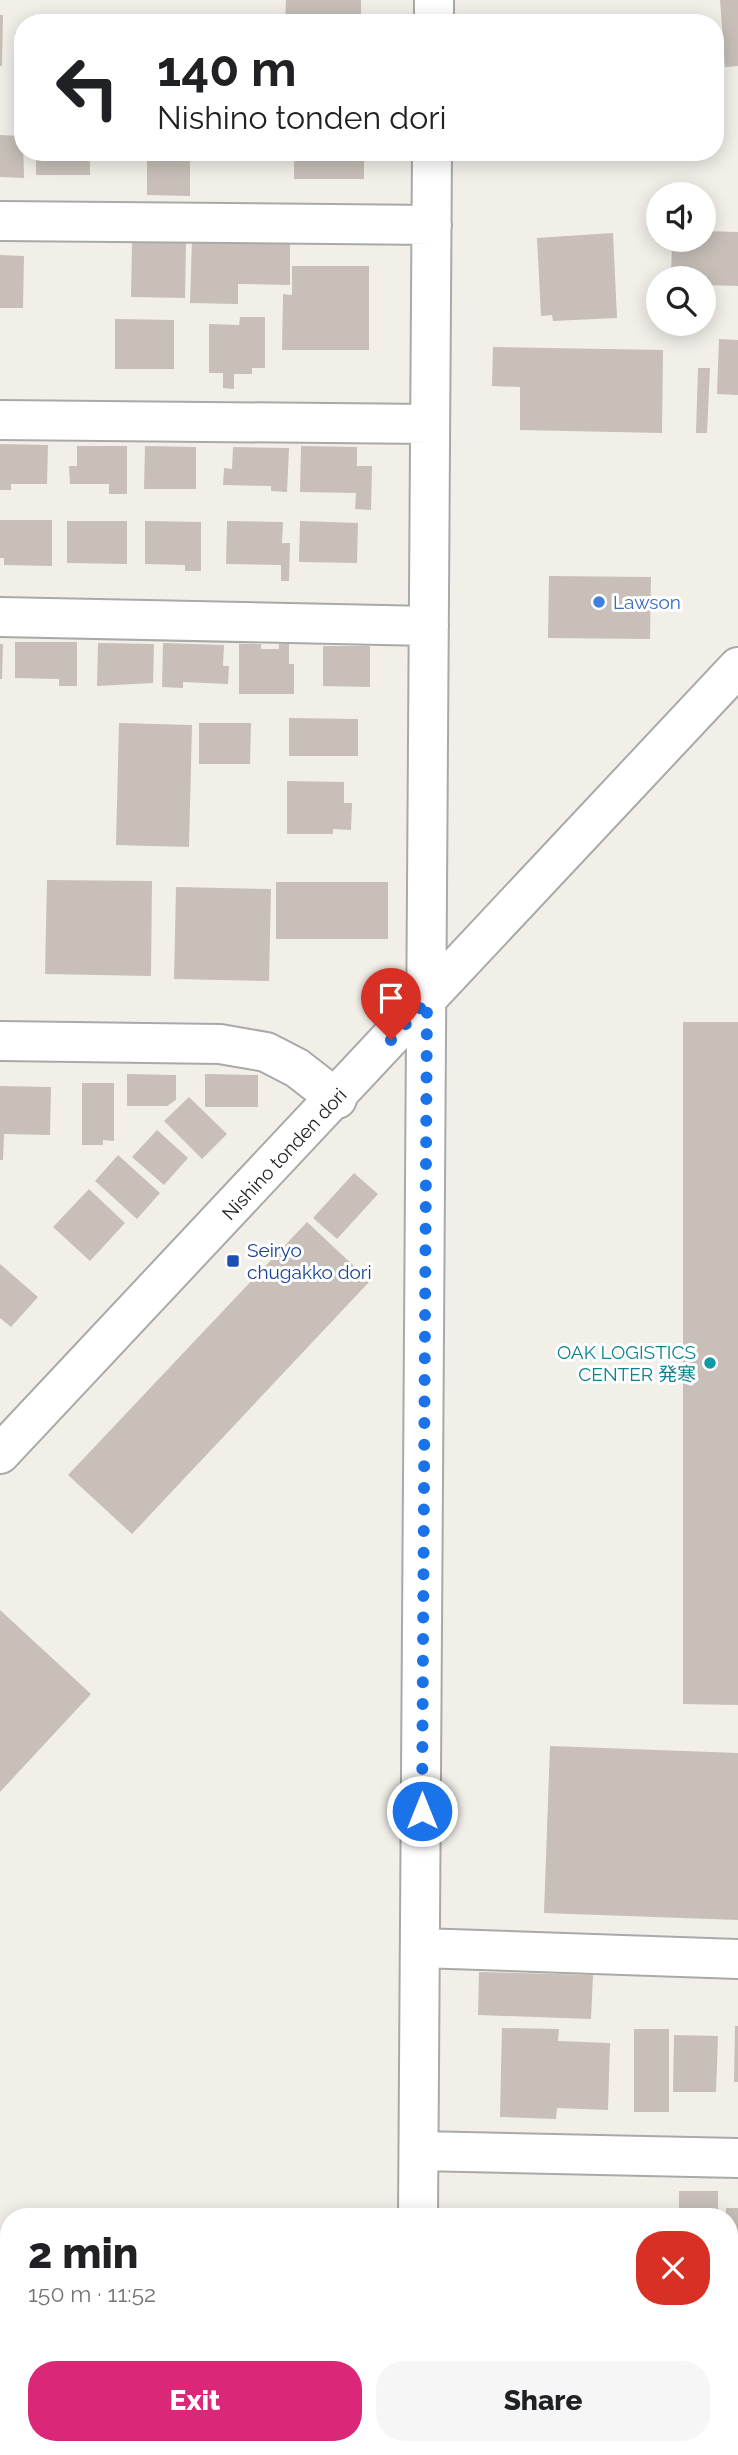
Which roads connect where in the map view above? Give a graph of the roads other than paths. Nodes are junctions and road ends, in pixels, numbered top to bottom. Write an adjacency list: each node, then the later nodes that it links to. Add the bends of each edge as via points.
1 (432, 161): 3 (street)
2 (0, 221): 3 (street)
3 (432, 225): 5 (street)
4 (0, 420): 5 (street)
5 (430, 424): 7 (street)
6 (0, 618): 7 (street)
7 (429, 626): 9 (street)
8 (738, 667): 9 (street, Nishino tonden dori)
9 (427, 1001): 11 (street, Nishino tonden dori); 13 (street)
10 (0, 1041): 11 (street, via 220,1044 267,1052)
11 (337, 1099): 12 (street, Nishino tonden dori)
12 (0, 1454)
13 (421, 1948): 14 (street); 15 (street)
14 (738, 1958)
15 (419, 2151): 16 (street); 17 (street)
16 (738, 2158)
17 (418, 2208)

